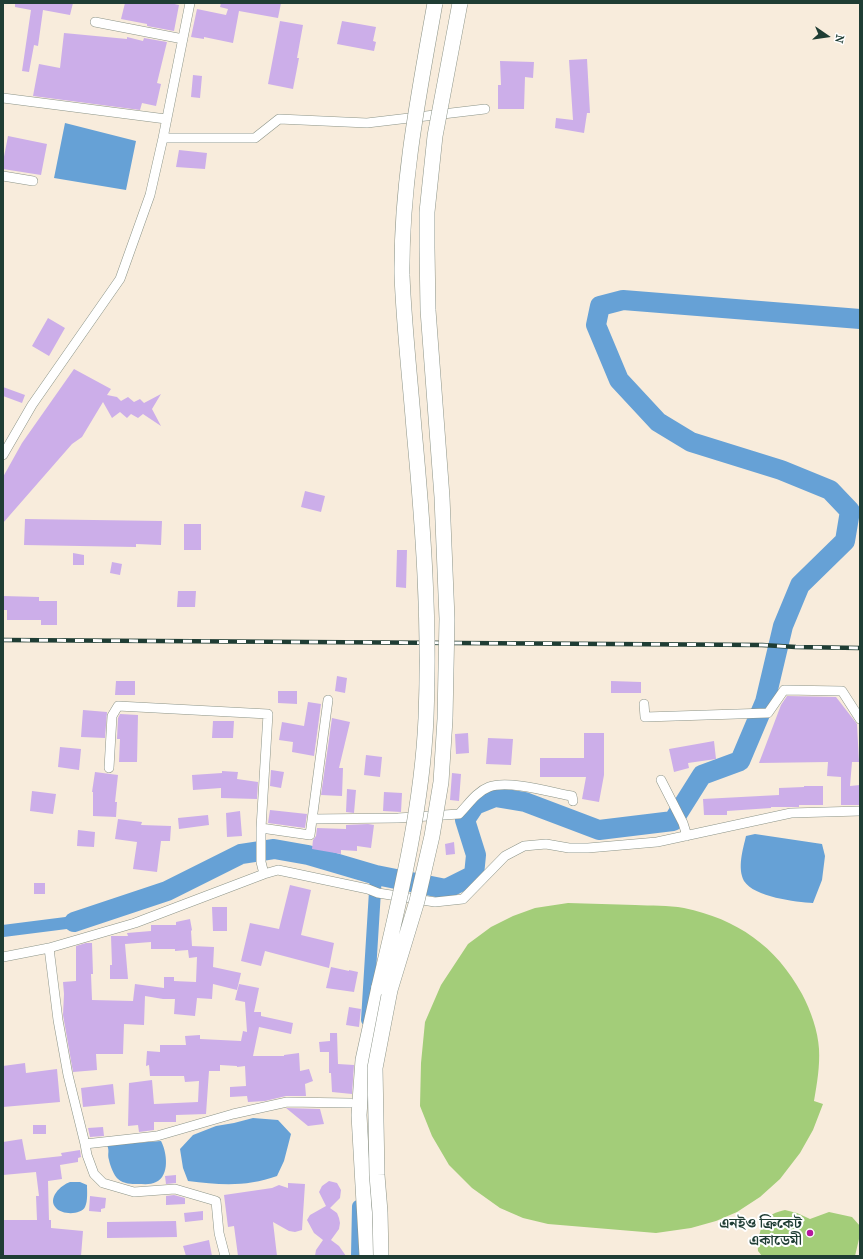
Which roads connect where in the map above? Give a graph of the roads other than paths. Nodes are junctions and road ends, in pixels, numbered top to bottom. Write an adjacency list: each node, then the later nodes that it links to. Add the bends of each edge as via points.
1 (190, 3): 5 (street)
2 (435, 3): 29 (main road, bridge, via 408,167 403,246 404,309 427,617 426,718 413,833 363,1060 359,1114)
3 (460, 3): 30 (main road, bridge, via 435,136 427,241 428,310 442,497 446,619 445,719 441,782 432,836 417,901 390,990 375,1068)
4 (95, 22): 5 (street)
5 (184, 39): 8 (street)
6 (3, 98): 8 (street)
7 (485, 109): 9 (street, via 367,123 279,119 255,138)
8 (166, 119): 9 (street)
9 (163, 138): 12 (street, via 150,195 120,279 32,405)
10 (3, 176): 11 (street)
11 (33, 181)
12 (3, 455)
13 (328, 700): 20 (street)
14 (644, 704): 15 (street, via 646,718 768,713 784,690 842,691)
15 (860, 719)
16 (109, 768): 21 (street, via 112,716 118,706 268,714)
17 (661, 780): 22 (street)
18 (573, 801): 20 (street, via 572,796 566,794 501,785 489,787 476,795 459,814)
19 (860, 811): 22 (street, via 791,813)
20 (312, 819): 21 (street, via 310,835)
21 (261, 828): 23 (street, via 261,862)
22 (687, 836): 23 (street, via 607,847 569,848 546,844 524,846 505,856 463,899 436,902 378,893 278,870)
23 (264, 874): 24 (street, via 135,923)
24 (49, 948): 25 (street); 27 (street, via 68,1075)
25 (3, 957)
26 (350, 1103): 27 (street, via 287,1102 233,1114 157,1136)
27 (85, 1144): 28 (street, via 94,1174 104,1184 134,1192 175,1189 216,1201 219,1233)
28 (225, 1256)
29 (367, 1256)
30 (381, 1256)

